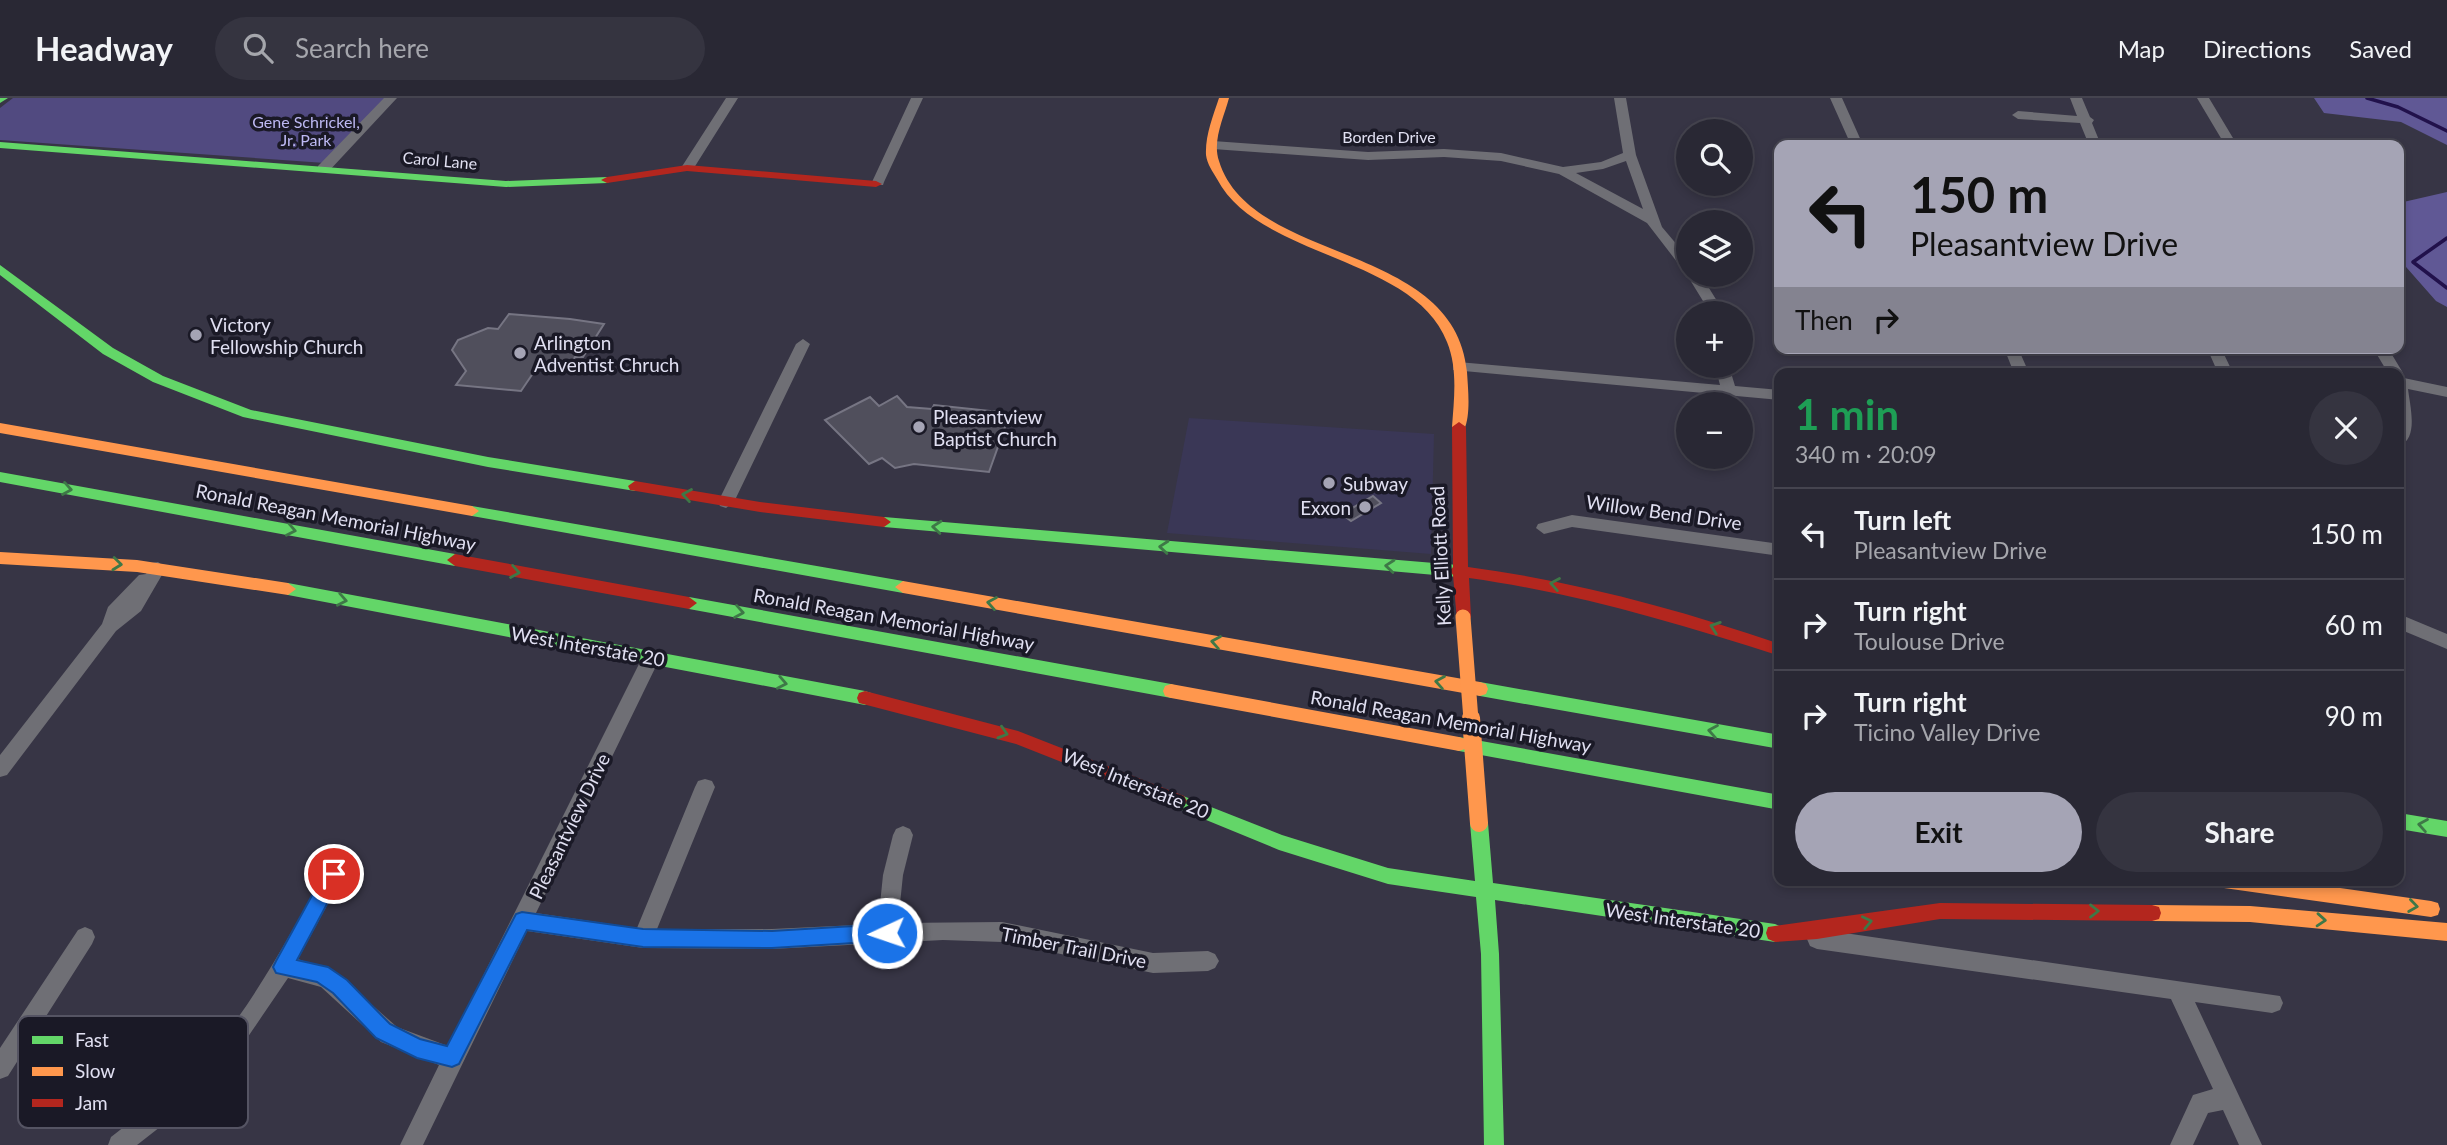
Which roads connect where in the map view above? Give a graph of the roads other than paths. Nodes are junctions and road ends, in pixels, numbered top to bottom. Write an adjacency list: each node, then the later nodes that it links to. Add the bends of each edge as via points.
1 (391, 98): 18 (street)
2 (732, 98): 17 (street)
3 (917, 98): 20 (street)
4 (1224, 98): 15 (main road, Kelly Elliott Road)
5 (1620, 98): 16 (street)
6 (1836, 98): 11 (street)
7 (2076, 98): 10 (street)
8 (2203, 98): 13 (street)
9 (2018, 115): 10 (street)
10 (2088, 120): 12 (street)
11 (1855, 140)
12 (2094, 140)
13 (2228, 140)
14 (0, 145): 18 (main road, Carol Lane)
15 (1213, 145): 19 (street, Borden Drive, via 1368,156 1473,154); 25 (main road, Kelly Elliott Road, via 1212,157 1221,182 1253,213 1369,267 1421,297 1449,331)
16 (1630, 155): 19 (street, Borden Drive, via 1604,165); 21 (street)
17 (687, 168): 18 (main road, Carol Lane, via 557,184); 20 (main road, Carol Lane)
18 (323, 169)
19 (1563, 171): 21 (street, Borden Drive)
20 (877, 183)
21 (1654, 220): 22 (street)
22 (1676, 252)
23 (0, 269): 33 (main road, one-way to 23, via 477,460 248,414 127,363)
24 (803, 344): 33 (street)
25 (1458, 367): 28 (street); 38 (main road, Kelly Elliott Road)
26 (1725, 378): 28 (street)
27 (2404, 384): 29 (street)
28 (1728, 390): 30 (street)
29 (2447, 392)
30 (1774, 394)
31 (0, 428): 43 (main road, Ronald Reagan Memorial Highway, one-way to 31)
32 (0, 477): 46 (main road, Ronald Reagan Memorial Highway, one-way to 46)
33 (726, 502): 38 (main road, one-way to 33, via 868,520)
34 (1544, 528): 35 (street, Willow Bend Drive, via 1572,521)
35 (1774, 549)
36 (0, 558): 37 (main road, West Interstate 20, one-way to 37, via 66,558)
37 (158, 568): 42 (main road, West Interstate 20, one-way to 42); 44 (street, via 132,598 129,613 110,626)
38 (1458, 571): 41 (main road, one-way to 38, via 1613,596); 52 (main road, Kelly Elliott Road, bridge)
39 (2404, 623): 40 (street)
40 (2447, 642)
41 (1774, 648)
42 (651, 658): 52 (main road, West Interstate 20, one-way to 52, via 963,721 1080,759 1317,857 1434,885); 54 (street, Pleasantview Drive)
43 (1774, 742)
44 (2, 763)
45 (705, 787): 59 (street)
46 (1774, 802)
47 (2404, 822): 48 (main road, one-way to 47)
48 (2447, 829)
49 (903, 835): 56 (street)
50 (334, 874): 61 (street)
51 (2267, 886): 53 (main road, one-way to 53)
52 (1484, 891): 57 (main road, West Interstate 20); 73 (main road, Kelly Elliott Road, via 1490,954)
53 (2447, 911)
54 (522, 920): 59 (street, Timber Trail Drive); 67 (street, Pleasantview Drive)
55 (2447, 932): 57 (main road, one-way to 55, via 1815,932 1940,911 2250,915)
56 (887, 933): 59 (street, Timber Trail Drive, via 772,939); 60 (street, Timber Trail Drive, via 1002,932 1153,963)
57 (1775, 933): 62 (street, West Interstate 20)
58 (85, 937): 64 (street)
59 (643, 938)
60 (1208, 961)
61 (283, 967): 65 (street); 67 (street, via 321,973 383,1031)
62 (2179, 992): 63 (street, West Interstate 20); 69 (street)
63 (2272, 1003)
64 (34, 1016)
65 (248, 1018)
66 (18, 1040): 68 (street)
67 (452, 1058): 72 (street, Pleasantview Drive)
68 (0, 1068)
69 (2228, 1098): 74 (street, via 2201,1103); 75 (street)
70 (144, 1128): 71 (street)
71 (125, 1144)
72 (411, 1145)
73 (1494, 1145)
74 (2181, 1145)
75 (2251, 1145)

